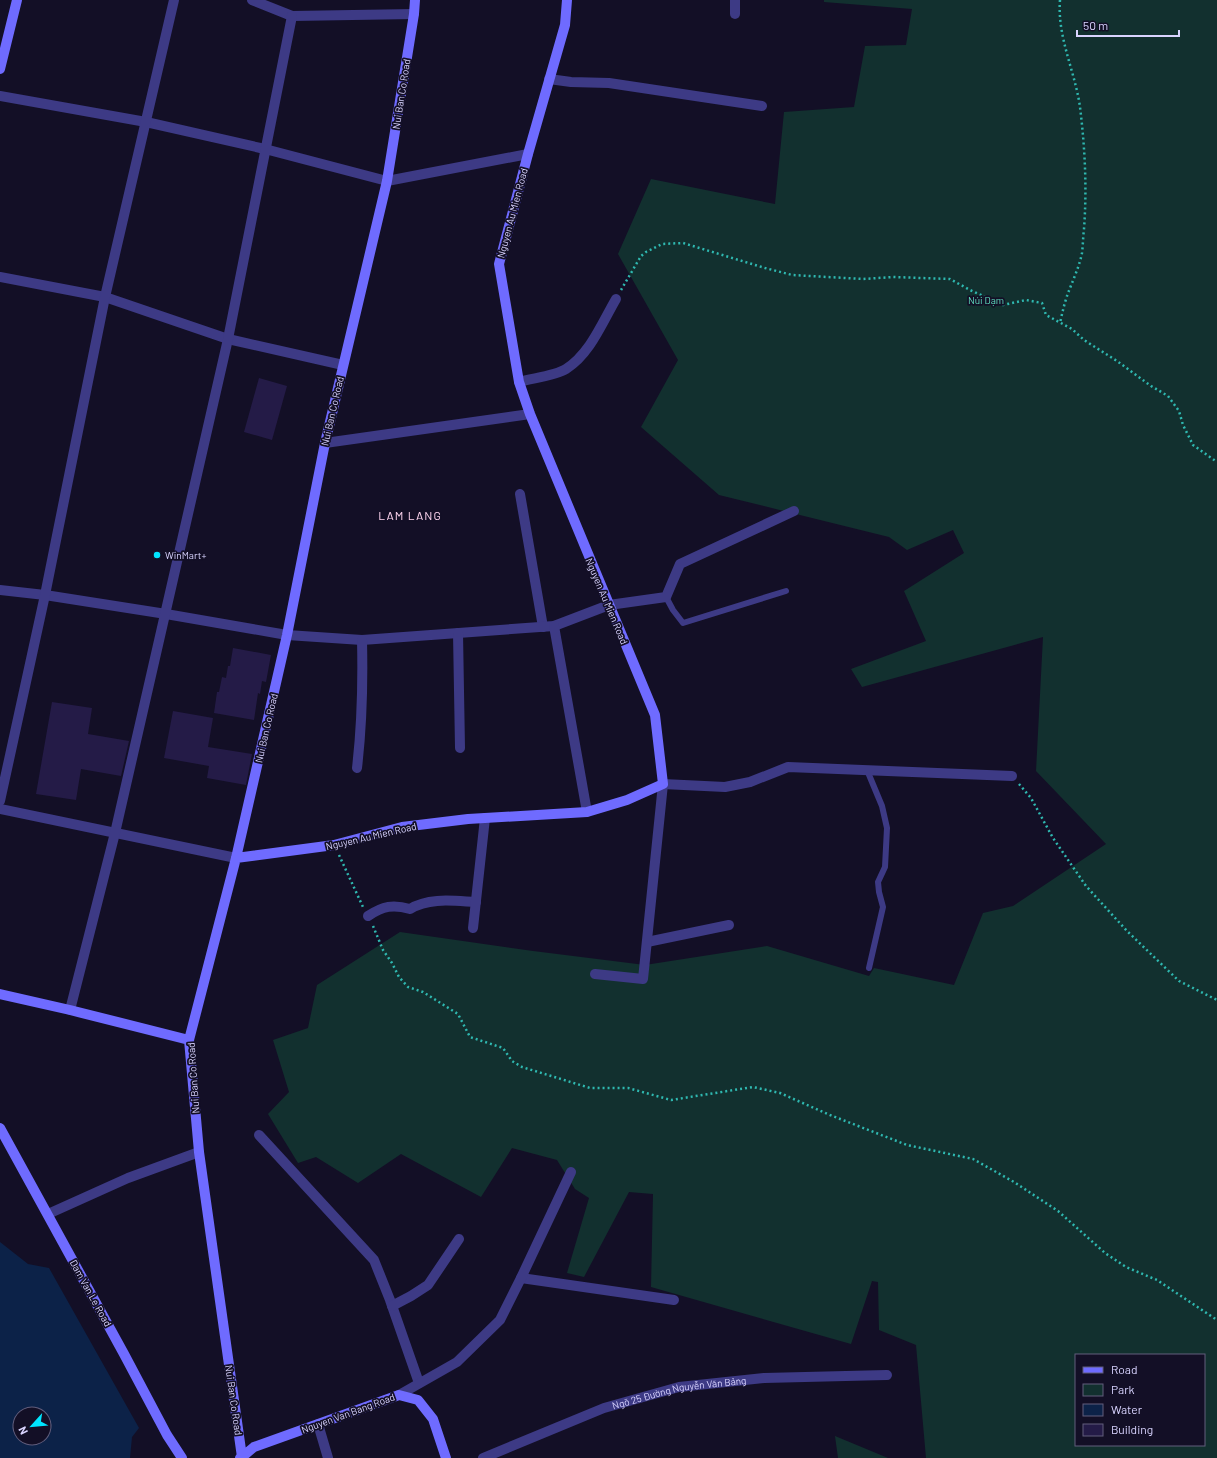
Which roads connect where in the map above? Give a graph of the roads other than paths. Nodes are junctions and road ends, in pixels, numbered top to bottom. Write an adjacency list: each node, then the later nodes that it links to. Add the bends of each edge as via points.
1 (17, 0): 10 (street)
2 (174, 0): 14 (street)
3 (252, 0): 9 (street)
4 (415, 0): 7 (street, Nui Ban Co Road)
5 (567, 0): 11 (street, Nguyen Au Mien Road, via 565,25)
6 (735, 0): 8 (street)
7 (414, 14): 9 (street); 17 (street, Nui Ban Co Road)
8 (735, 14)
9 (292, 16): 15 (street)
10 (0, 69)
11 (549, 79): 13 (street, via 609,83); 16 (street, Nguyen Au Mien Road)
12 (0, 96): 14 (street)
13 (762, 106)
14 (146, 122): 15 (street); 19 (street)
15 (265, 149): 17 (street); 21 (street)
16 (528, 154): 17 (street); 23 (street, Nguyen Au Mien Road, via 499,264)
17 (387, 181): 22 (street, Nui Ban Co Road)
18 (0, 277): 19 (street)
19 (105, 297): 21 (street); 30 (street)
20 (616, 299): 23 (street, via 590,345 576,361 556,373)
21 (228, 339): 22 (street); 33 (street)
22 (343, 365): 25 (street, Nui Ban Co Road)
23 (519, 382): 24 (street, Nguyen Au Mien Road)
24 (530, 414): 25 (street); 32 (street, Nguyen Au Mien Road)
25 (325, 443): 37 (street, Nui Ban Co Road)
26 (520, 494): 35 (street)
27 (794, 511): 31 (street, via 680,564)
28 (0, 590): 30 (street)
29 (786, 591): 31 (lane, via 683,623)
30 (45, 595): 33 (street); 44 (street)
31 (666, 597): 32 (street)
32 (609, 605): 34 (street); 43 (street, Nguyen Au Mien Road, via 655,715)
33 (166, 614): 37 (street); 48 (street)
34 (554, 626): 35 (street); 46 (street)
35 (543, 627): 36 (street)
36 (458, 633): 38 (street); 39 (street)
37 (288, 635): 38 (street); 49 (street, Nui Ban Co Road)
38 (362, 640): 40 (street, via 363,687)
39 (460, 748)
40 (357, 768)
41 (867, 770): 42 (street); 43 (street, via 788,766 750,782 725,787); 55 (lane, via 882,806 887,828 885,867 878,882 883,907)
42 (1012, 776)
43 (662, 784): 46 (street, Nguyen Au Mien Road, via 627,800); 54 (street)
44 (0, 801)
45 (0, 809): 48 (street)
46 (587, 812): 47 (street, Nguyen Au Mien Road)
47 (485, 818): 49 (street, Nguyen Au Mien Road, via 402,827 334,845); 50 (street)
48 (115, 833): 49 (street); 58 (street)
49 (236, 858): 59 (street, Nui Ban Co Road)
50 (476, 902): 51 (street, via 441,901 417,904 410,909 400,906 379,908); 53 (street)
51 (368, 916)
52 (729, 925): 54 (street)
53 (473, 928)
54 (647, 942): 56 (street, via 643,979)
55 (869, 968)
56 (594, 974)
57 (0, 994): 58 (street)
58 (70, 1010): 59 (street)
59 (190, 1040): 62 (street, Nui Ban Co Road)
60 (0, 1128): 64 (street, Dam Van Le Road)
61 (259, 1135): 68 (street, via 374,1260)
62 (199, 1152): 64 (street, via 128,1178); 73 (street, Nui Ban Co Road)
63 (571, 1172): 66 (street)
64 (48, 1214): 74 (street, Dam Van Le Road, via 167,1435)
65 (459, 1239): 68 (street, via 428,1285)
66 (521, 1278): 67 (street); 70 (street, via 500,1320 457,1362)
67 (674, 1300)
68 (392, 1306): 70 (street)
69 (887, 1375): 77 (street, Ngõ 25 Đường Nguyễn Văn Bảng, via 764,1378 679,1387 604,1408)
70 (419, 1383): 71 (street)
71 (399, 1394): 72 (street, Nguyen Van Bang Road); 76 (street, Nguyen Van Bang Road, via 418,1400 433,1419)
72 (318, 1424): 73 (street, Nguyen Van Bang Road, via 254,1447); 75 (street)
73 (241, 1457)
74 (182, 1458)
75 (328, 1458)
76 (446, 1458)
77 (483, 1458)

